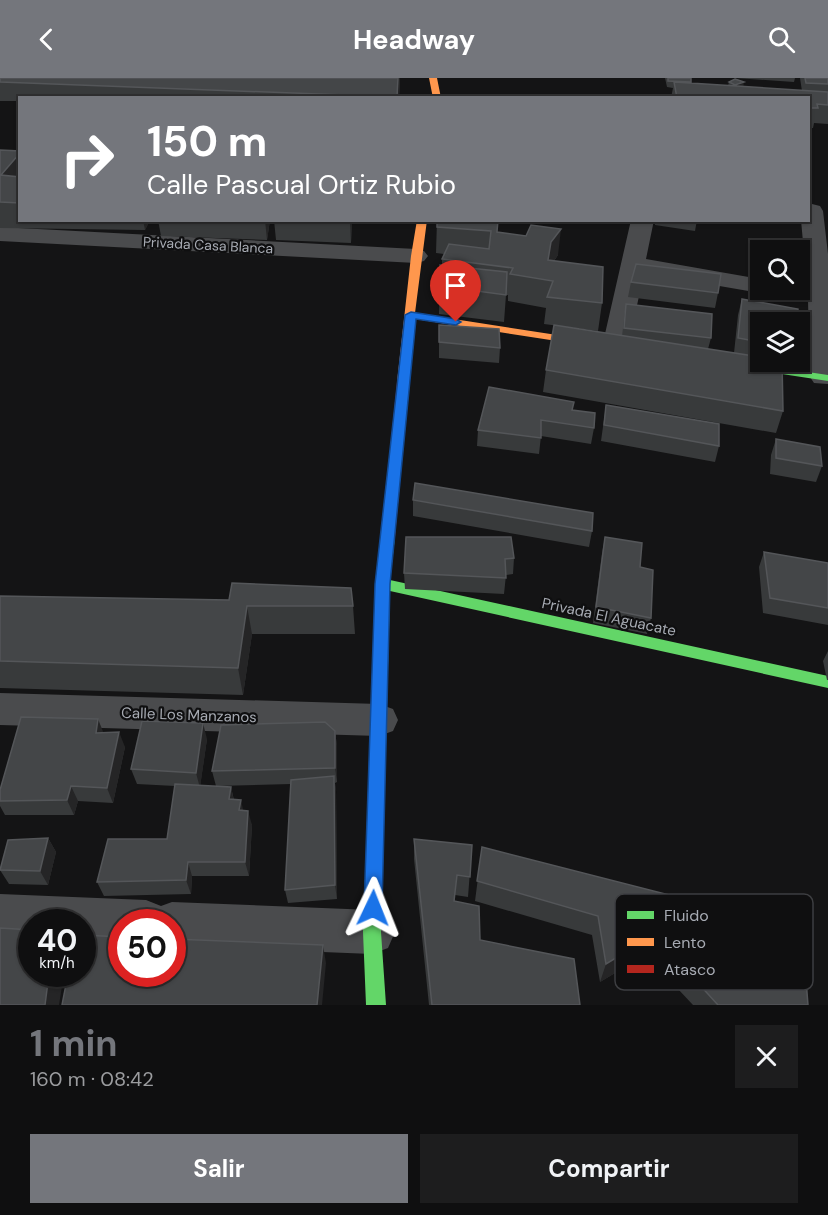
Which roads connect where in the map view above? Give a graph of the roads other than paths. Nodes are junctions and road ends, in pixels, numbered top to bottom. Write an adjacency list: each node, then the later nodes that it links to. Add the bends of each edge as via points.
1 (434, 78): 2 (main road)
2 (437, 96)
3 (816, 211): 10 (street)
4 (422, 222): 7 (main road)
5 (642, 222): 8 (street)
6 (0, 234): 7 (street, Privada Casa Blanca)
7 (416, 256): 11 (main road)
8 (632, 264): 9 (street); 12 (street)
9 (750, 284)
10 (824, 296): 14 (street)
11 (411, 315): 12 (main road); 15 (main road)
12 (621, 347)
13 (720, 362): 14 (main road)
14 (826, 378)
15 (382, 584): 16 (main road, Privada El Aguacate); 18 (main road)
16 (828, 682)
17 (0, 709): 18 (street, Calle Los Manzanos)
18 (379, 720): 22 (main road)
19 (0, 916): 20 (street)
20 (108, 920)
21 (186, 925): 22 (street)
22 (372, 932): 23 (main road)
23 (376, 1005)

